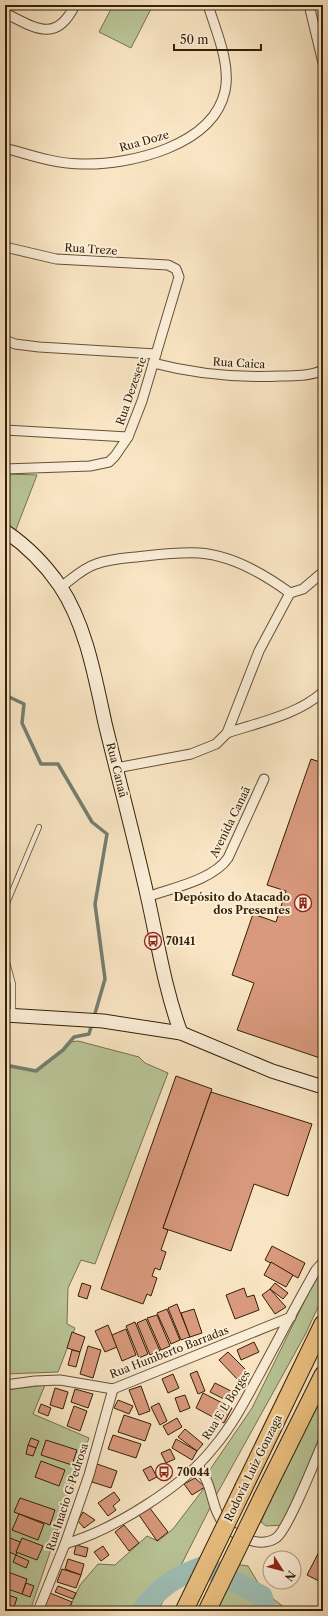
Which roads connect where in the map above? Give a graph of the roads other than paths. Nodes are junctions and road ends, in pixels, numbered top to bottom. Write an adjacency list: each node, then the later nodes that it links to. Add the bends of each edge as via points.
1 (75, 5): 4 (street, via 63,24 51,30 32,27)
2 (208, 5): 6 (street, Rua Doze, via 226,75 225,92 206,124 187,139 167,150 104,163 82,164 48,159)
3 (309, 5): 5 (street)
4 (5, 13)
5 (323, 63)
6 (5, 148)
7 (5, 247): 8 (street, Rua Treze, via 56,259 168,265)
8 (176, 269): 10 (street, Rua Dezesete, via 179,277)
9 (5, 340): 10 (street, Rua Caica, via 14,344)
10 (155, 359): 11 (street, Rua Caica, via 194,373 237,376 297,376); 13 (street, Rua Dezesete)
11 (323, 370)
12 (5, 430): 13 (street)
13 (128, 437): 14 (street, Rua Dezesete, via 115,456 102,464)
14 (5, 469)
15 (5, 531): 17 (street, Rua Canaã, via 29,549)
16 (323, 572): 18 (street, via 303,589)
17 (61, 587): 18 (street, via 88,568 103,562 175,553 200,553 242,565 274,581); 21 (street, Rua Canaã, via 78,623 91,664)
18 (290, 593): 20 (street, via 259,651)
19 (323, 692): 20 (street, via 296,710)
20 (227, 733): 21 (street, via 216,744 191,754)
21 (116, 768): 24 (street, Rua Canaã)
22 (264, 779): 24 (street, Avenida Canaã, via 222,867 209,875)
23 (39, 827): 25 (lane)
24 (147, 897): 28 (street, Rua Canaã, via 171,1007)
25 (5, 908)
26 (5, 955): 27 (lane, via 13,984)
27 (9, 1015): 28 (street, via 103,1021)
28 (181, 1033): 29 (street, via 272,1071)
29 (323, 1087)
30 (323, 1262): 31 (street, Rua E L Borges, via 316,1270)
31 (291, 1317): 35 (street, Rua Humberto Barradas); 37 (street, Rua E L Borges, via 236,1415 215,1447)
32 (323, 1324): 40 (highway, Rodovia Luiz Gonzaga, bridge)
33 (323, 1375): 41 (highway, Rodovia Luiz Gonzaga, bridge)
34 (5, 1385): 35 (street, Rua Humberto Barradas, via 60,1380)
35 (113, 1389): 38 (street, Rua Inacio G Pedrosa, via 89,1475)
36 (323, 1442): 37 (street, via 287,1523 277,1538 267,1543 251,1540 226,1526 219,1517 208,1483)
37 (198, 1465): 38 (street, Rua E L Borges, via 172,1487 140,1508 81,1540)
38 (65, 1544): 39 (street, Rua Inacio G Pedrosa)
39 (38, 1611)
40 (184, 1611)
41 (207, 1611)

